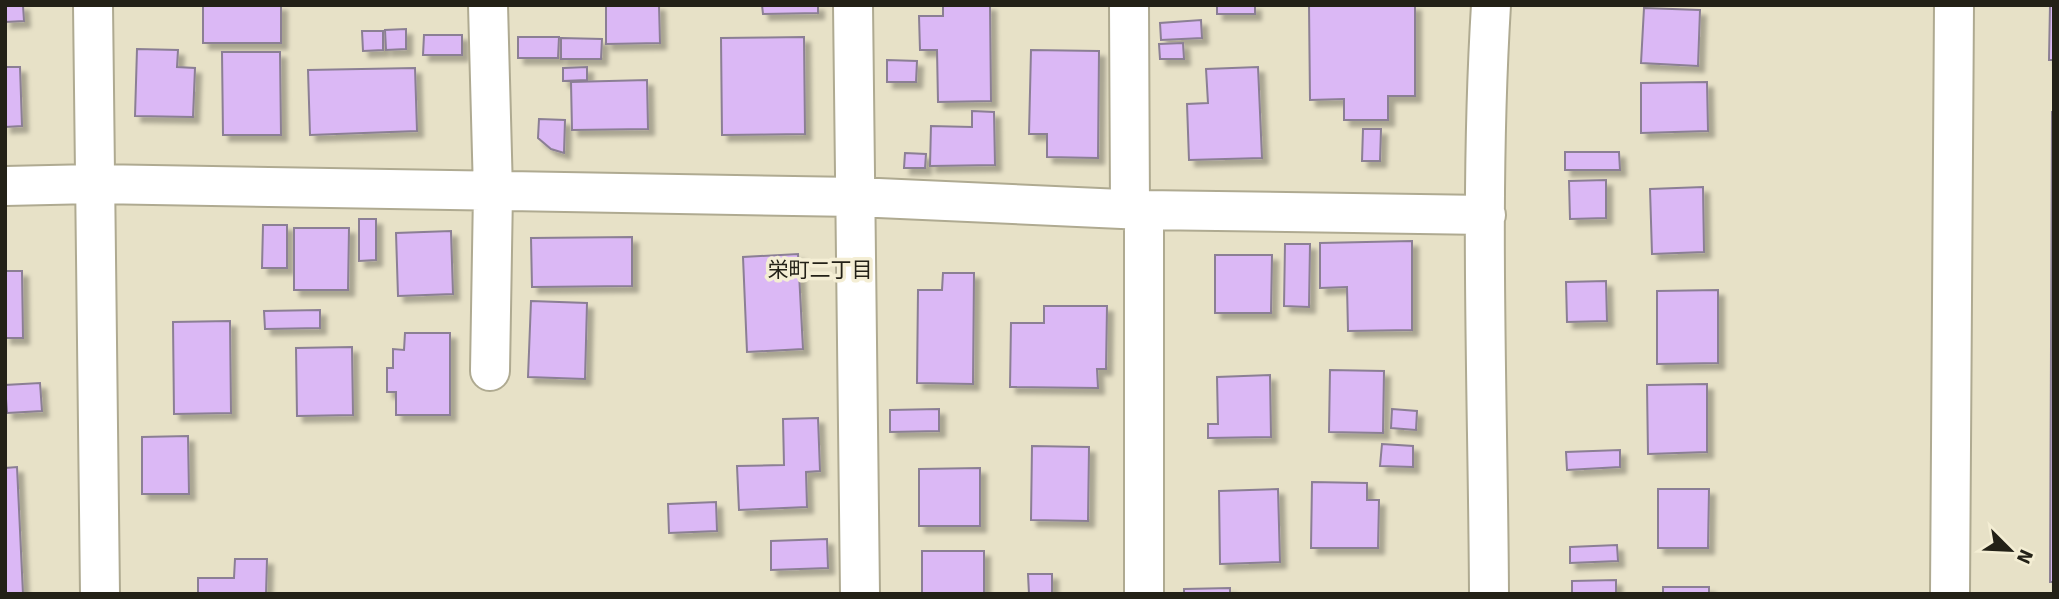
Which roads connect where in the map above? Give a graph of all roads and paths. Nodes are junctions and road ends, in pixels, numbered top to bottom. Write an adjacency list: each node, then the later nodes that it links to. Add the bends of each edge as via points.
1 (93, 5): 7 (street)
2 (488, 5): 9 (street)
3 (853, 5): 10 (street)
4 (1129, 5): 11 (street)
5 (1491, 5): 12 (street)
6 (1954, 5): 18 (street)
7 (94, 184): 8 (street); 9 (street); 14 (street)
8 (5, 186)
9 (493, 192): 10 (street); 13 (street)
10 (856, 197): 11 (street); 15 (street)
11 (1137, 210): 12 (street); 16 (street)
12 (1486, 215): 17 (street)
13 (490, 371)
14 (100, 594)
15 (860, 594)
16 (1144, 594)
17 (1489, 594)
18 (1950, 594)

